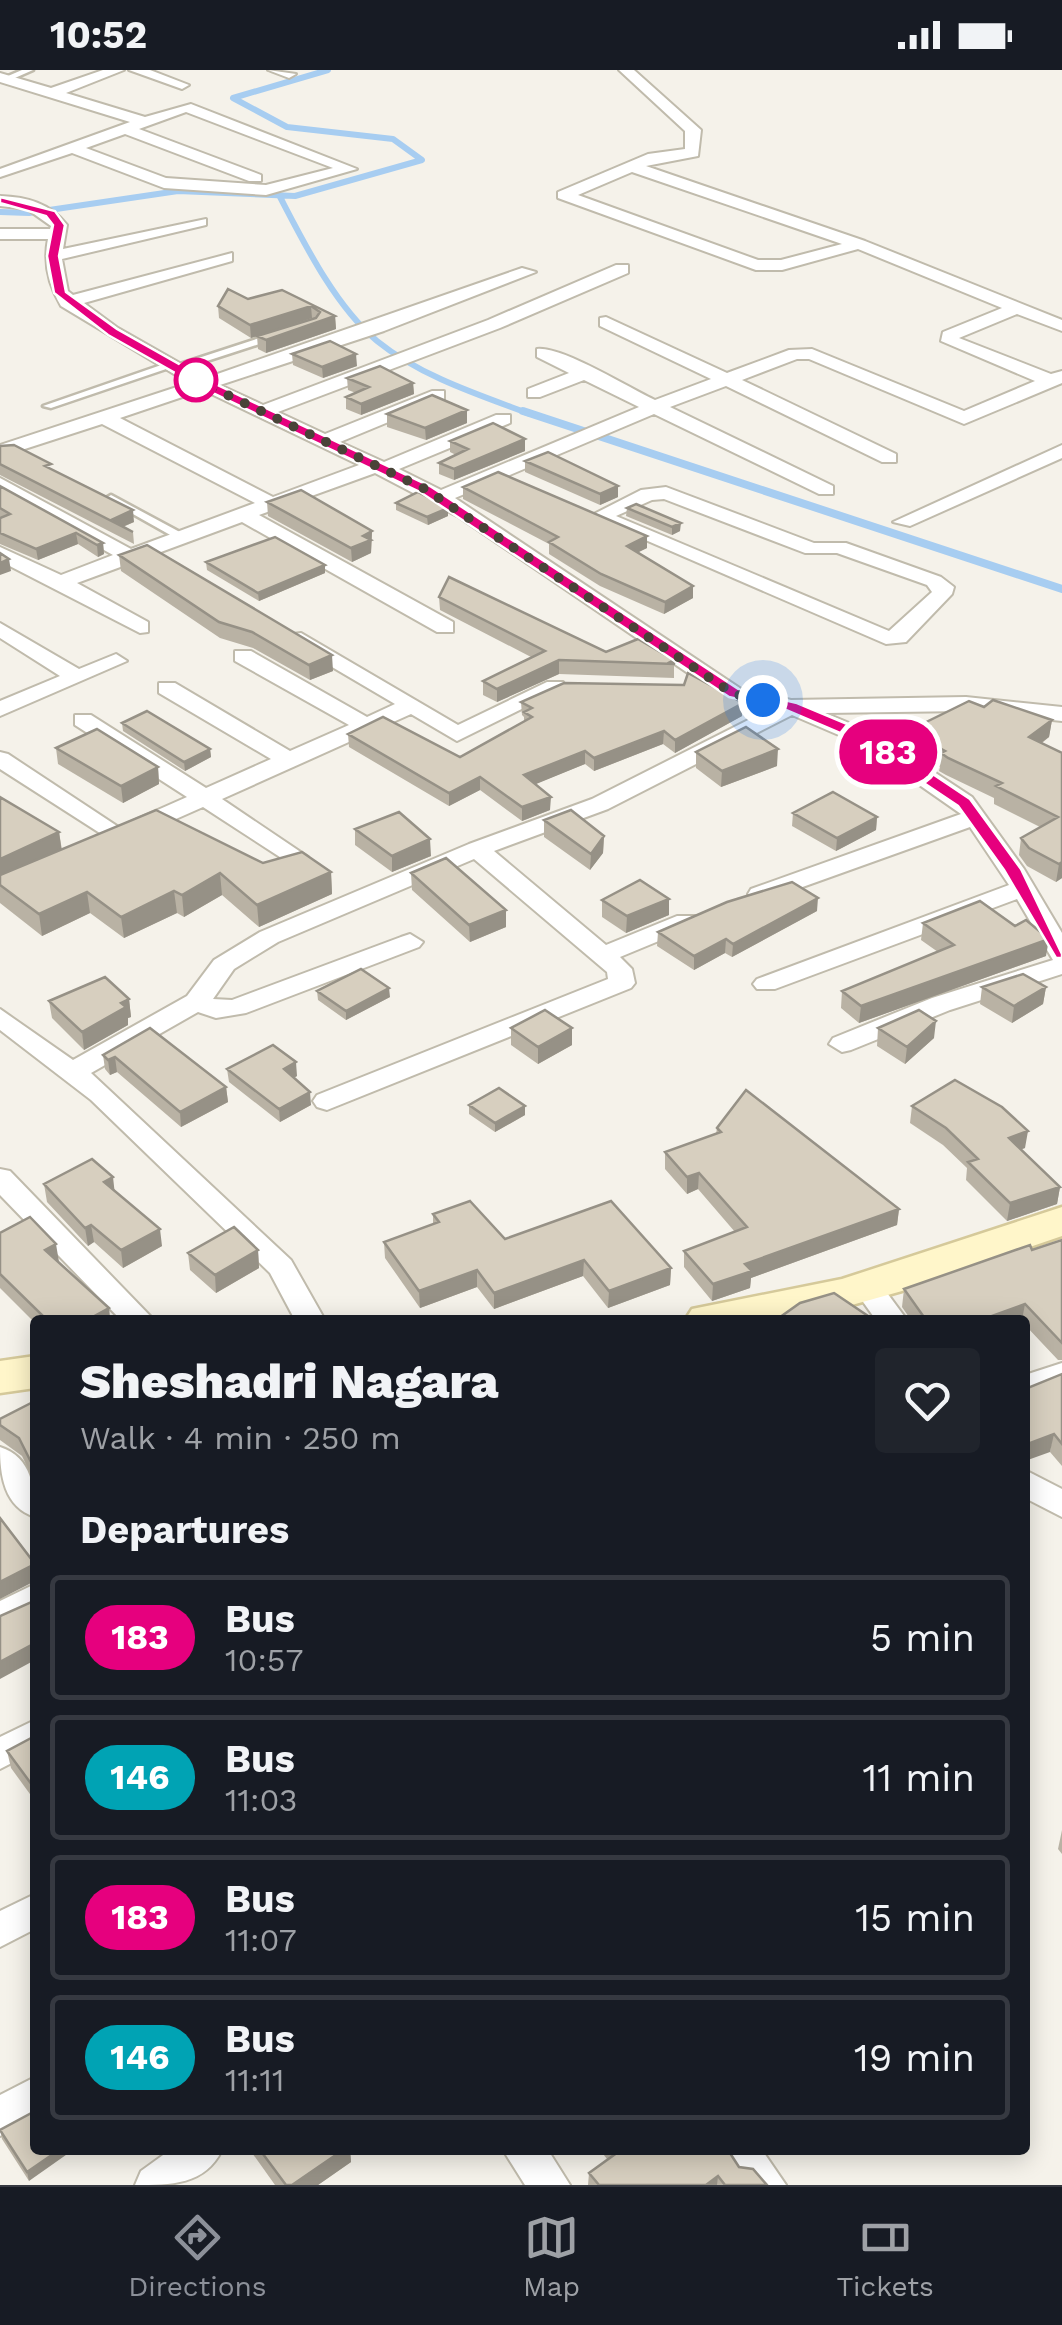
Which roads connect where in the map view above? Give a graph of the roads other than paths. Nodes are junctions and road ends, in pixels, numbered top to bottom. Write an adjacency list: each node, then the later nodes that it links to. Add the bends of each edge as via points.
1 (29, 70): 5 (lane)
2 (117, 70): 7 (street)
3 (136, 70): 6 (street)
4 (626, 70): 11 (street, via 693,130 692,153)
5 (2, 78): 7 (street)
6 (182, 85)
7 (51, 93): 8 (street)
8 (142, 120): 9 (street); 13 (street, via 186,106 350,170)
9 (122, 128): 10 (street); 13 (street)
10 (69, 146): 12 (street); 13 (street, via 164,183)
11 (631, 166): 18 (street); 18 (street, via 564,195 756,265 782,265)
12 (2, 172): 14 (street, via 14,186)
13 (280, 187)
14 (4, 201): 17 (street, via 50,214)
15 (200, 222): 19 (street)
16 (0, 234): 17 (street)
17 (58, 234): 19 (street)
18 (858, 244): 24 (street)
19 (53, 256): 23 (street)
20 (226, 257): 23 (street)
21 (622, 269): 38 (street)
22 (528, 272): 33 (street)
23 (67, 302): 29 (street)
24 (1018, 308): 26 (street); 31 (street, via 950,341)
25 (606, 322): 32 (street)
26 (1062, 326)
27 (296, 330): 29 (lane)
28 (543, 352): 30 (street)
29 (173, 366): 33 (street); 37 (lane)
30 (587, 372): 34 (street); 36 (street)
31 (1057, 378): 32 (street, via 964,418 812,354)
32 (725, 380): 36 (street); 44 (street)
33 (204, 384): 38 (street); 39 (street)
34 (534, 392)
35 (438, 395): 41 (street)
36 (656, 405): 47 (street); 51 (street)
37 (48, 406)
38 (262, 412): 41 (street)
39 (102, 416): 42 (street); 54 (street)
40 (502, 419): 46 (street)
41 (325, 441): 46 (street)
42 (0, 451)
43 (1062, 451): 45 (street)
44 (888, 458)
45 (1033, 464): 48 (street); 57 (street)
46 (380, 467): 53 (street); 54 (street)
47 (497, 472): 50 (street); 53 (street)
48 (1062, 476)
49 (0, 484): 60 (street)
50 (531, 486)
51 (826, 490)
52 (111, 498): 58 (lane)
53 (440, 498): 72 (street, via 734,694)
54 (273, 506): 56 (street)
55 (591, 512): 55 (street, via 886,638 898,637 944,587 838,548 812,550 666,493)
56 (246, 516): 58 (street); 63 (street)
57 (902, 522)
58 (186, 539): 60 (street, via 163,556)
59 (0, 554): 61 (street)
60 (130, 557): 61 (street)
61 (60, 582): 62 (street)
62 (140, 627)
63 (445, 627)
64 (0, 629): 68 (street)
65 (288, 631): 71 (street)
66 (243, 656): 76 (street)
67 (116, 661): 68 (street)
68 (76, 677): 73 (street)
69 (579, 686): 71 (street, via 559,685 457,734)
70 (167, 688): 78 (street)
71 (412, 705): 76 (street)
72 (791, 707): 74 (street, via 966,704); 80 (street, via 870,740 964,802); 83 (street, via 600,804)
73 (0, 709)
74 (1062, 714)
75 (83, 720): 79 (street)
76 (366, 726): 78 (street)
77 (0, 759): 81 (street)
78 (290, 760): 79 (street)
79 (204, 797): 81 (street); 84 (street, via 296,857 299,862)
80 (974, 817): 85 (street); 86 (street)
81 (116, 837): 82 (street)
82 (92, 848)
83 (477, 849): 90 (street); 93 (street, via 269,937 223,965)
84 (289, 868)
85 (1023, 888): 89 (street); 92 (street)
86 (743, 900)
87 (686, 922): 90 (street)
88 (410, 942): 93 (street, via 237,1006 216,1010)
89 (1062, 954)
90 (604, 955): 97 (street, via 623,976 614,990)
91 (1062, 966): 95 (street)
92 (766, 984)
93 (196, 1002): 96 (street)
94 (0, 1017): 96 (street)
95 (842, 1044)
96 (72, 1072): 102 (street, via 281,1267)
97 (327, 1100)
98 (0, 1178): 101 (street)
99 (1062, 1222): 100 (street)
100 (866, 1286): 103 (street); 104 (street)
101 (134, 1315)
102 (307, 1315)
103 (753, 1315)
104 (888, 1315)
105 (30, 1373): 107 (street)
106 (1062, 1374): 108 (street)
107 (0, 1377)
108 (1030, 1384)
109 (0, 1458): 111 (street)
110 (1030, 1485): 112 (street)
111 (18, 1496)
112 (1062, 1505)
113 (30, 1600): 114 (street)
114 (0, 1616)
115 (30, 1737): 116 (street)
116 (0, 1754)
117 (30, 1913): 118 (street)
118 (0, 1932)
119 (30, 2098): 120 (street)
120 (0, 2117)
121 (195, 2155): 123 (street)
122 (741, 2155): 124 (street)
123 (156, 2185)
124 (766, 2185)

